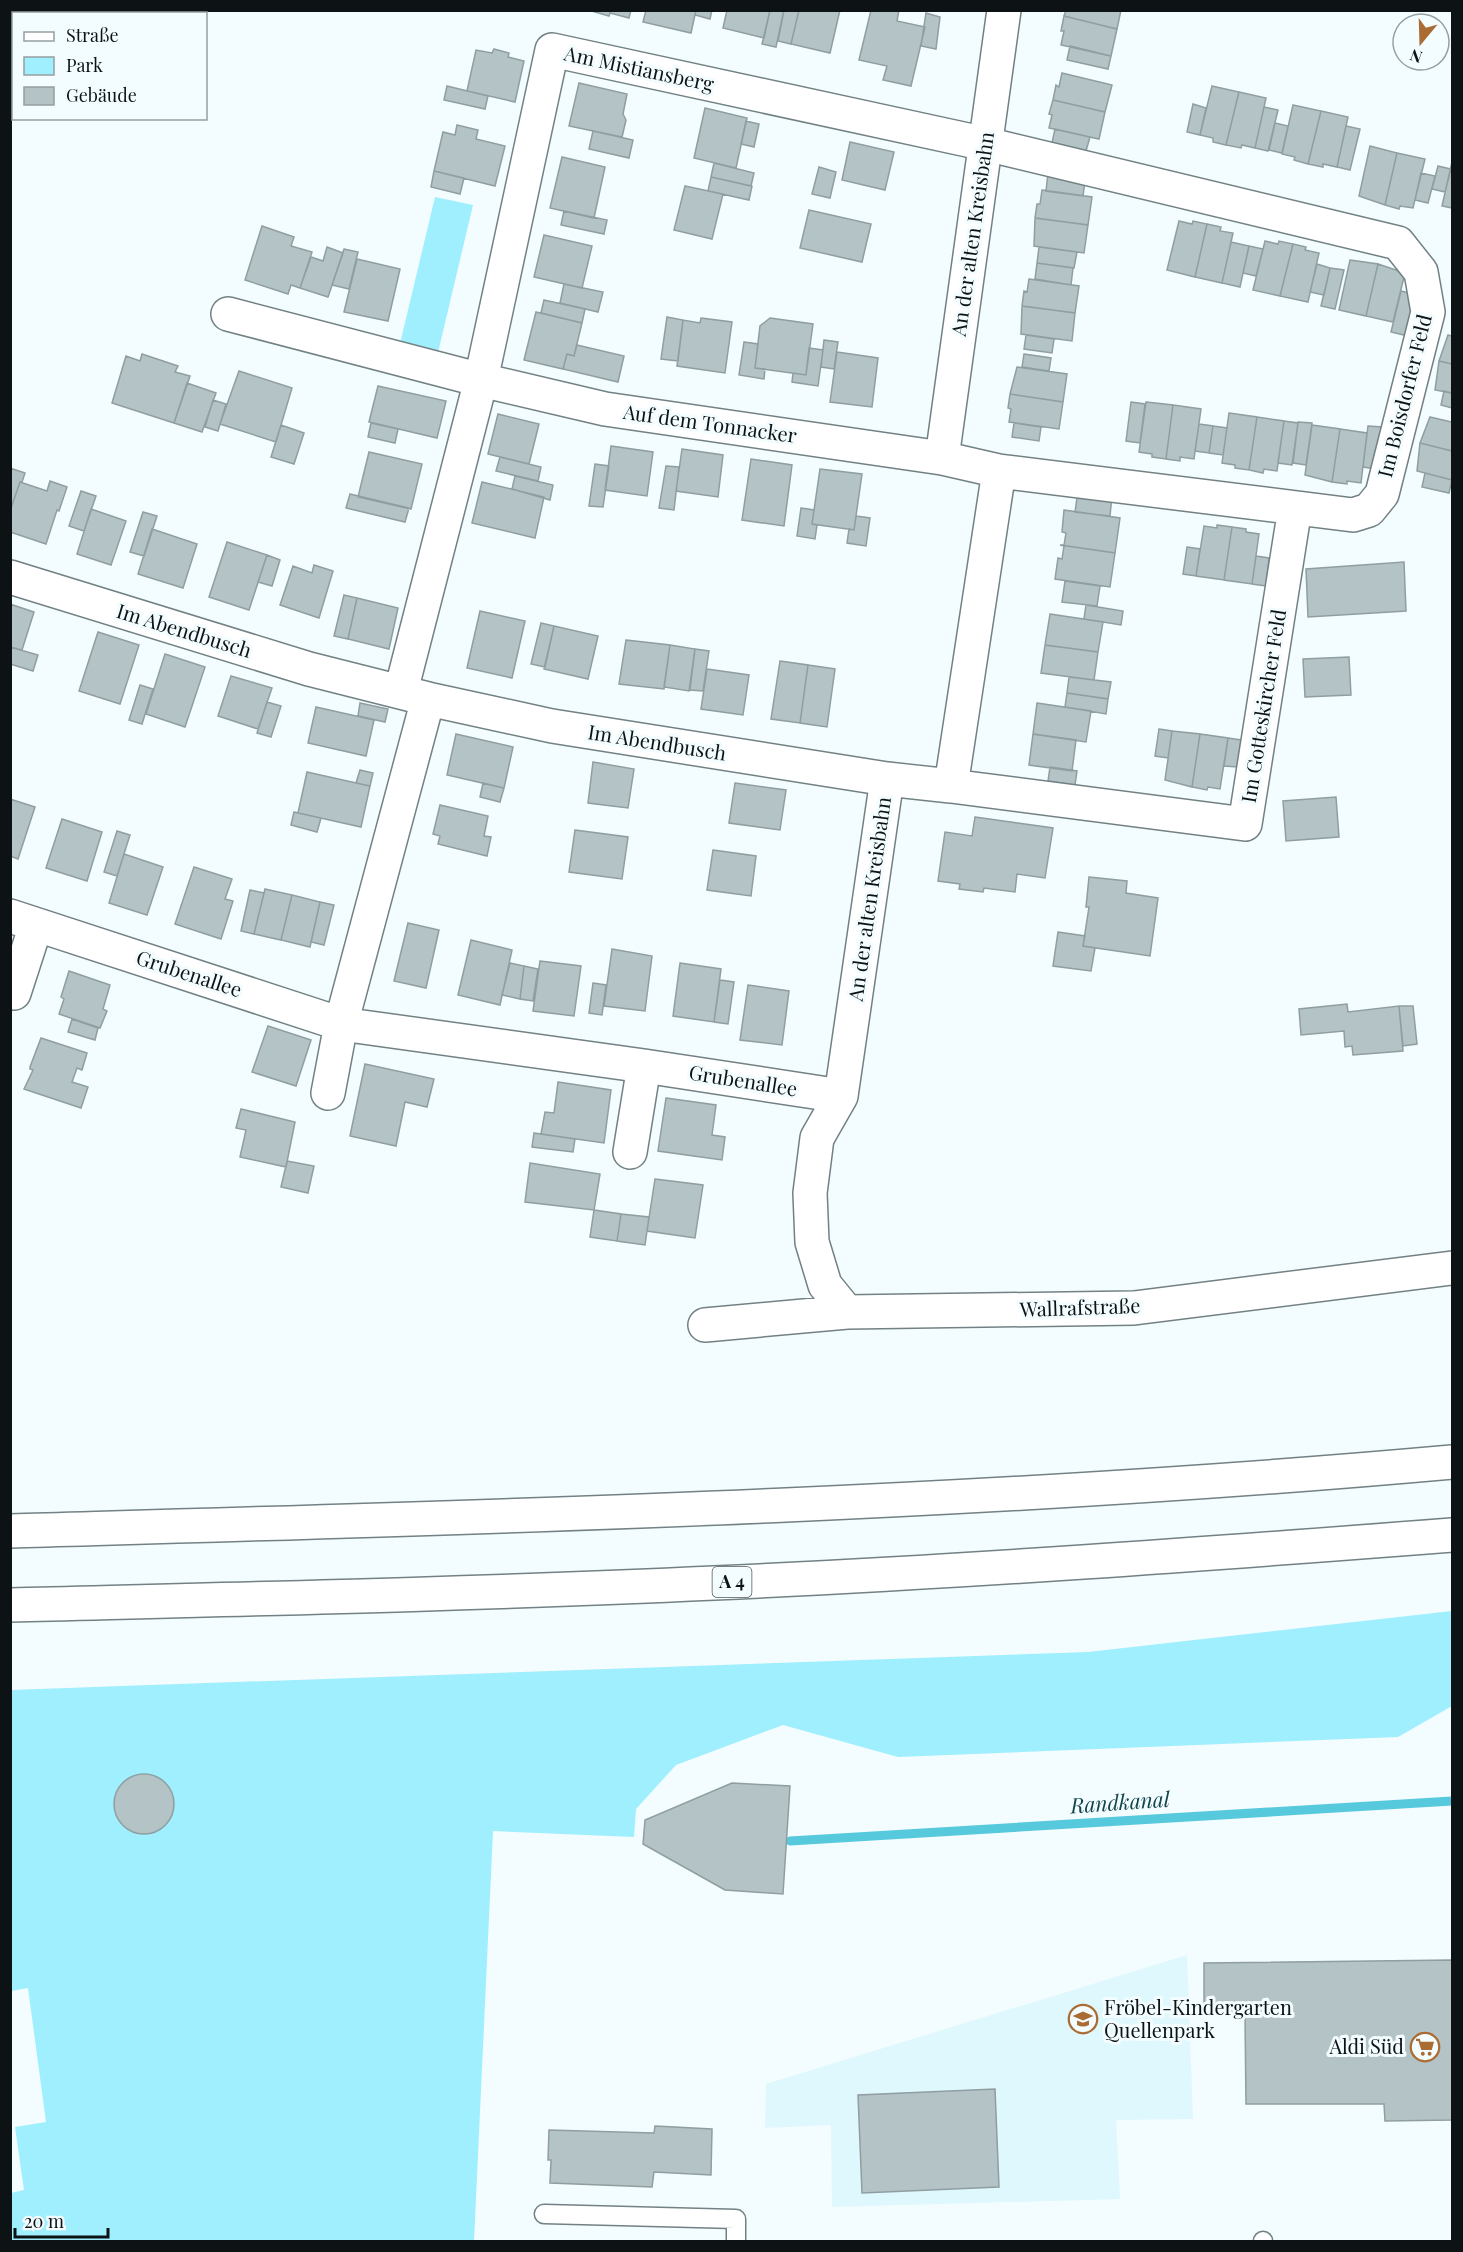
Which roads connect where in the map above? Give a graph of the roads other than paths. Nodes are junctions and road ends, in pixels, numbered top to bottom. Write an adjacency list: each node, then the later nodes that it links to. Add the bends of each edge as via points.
1 (1005, 10): 2 (main road, An der alten Kreisbahn)
2 (986, 144): 4 (main road, Am Mistiansberg, via 552,50); 5 (main road, An der alten Kreisbahn); 7 (main road, Im Boisdorfer Feld, via 1398,243 1421,272 1428,312 1382,494 1369,510 1353,515)
3 (228, 314): 4 (main road, Auf dem Tonnacker)
4 (481, 380): 5 (main road, Auf dem Tonnacker, via 605,409); 9 (main road)
5 (942, 458): 6 (main road, Im Boisdorfer Feld)
6 (999, 471): 7 (main road, Im Boisdorfer Feld); 11 (main road)
7 (1294, 507): 11 (main road, Im Gotteskircher Feld, via 1245,824)
8 (10, 577): 9 (main road, Im Abendbusch, via 309,669)
9 (414, 695): 10 (main road, Im Abendbusch, via 552,726); 14 (main road)
10 (888, 779): 11 (main road, An der alten Kreisbahn); 17 (main road, An der alten Kreisbahn)
11 (951, 786)
12 (23, 920): 13 (main road, Grubenallee); 14 (main road, Grubenallee)
13 (14, 993)
14 (341, 1024): 15 (main road, Grubenallee); 16 (main road)
15 (644, 1066): 17 (main road, Grubenallee); 18 (main road)
16 (328, 1093)
17 (841, 1096): 20 (main road, An der alten Kreisbahn, via 818,1138 810,1193 812,1242 825,1285)
18 (630, 1152)
19 (1452, 1268): 20 (main road, Wallrafstraße, via 1134,1308)
20 (847, 1312): 21 (main road, Wallrafstraße)
21 (705, 1324)
22 (1452, 1462): 23 (main road, via 1095,1489 749,1507)
23 (10, 1531)
24 (1452, 1535): 25 (main road, A 4, via 1099,1562 714,1583)
25 (10, 1605)
26 (544, 2214): 27 (lane, via 736,2219)
27 (736, 2241)

